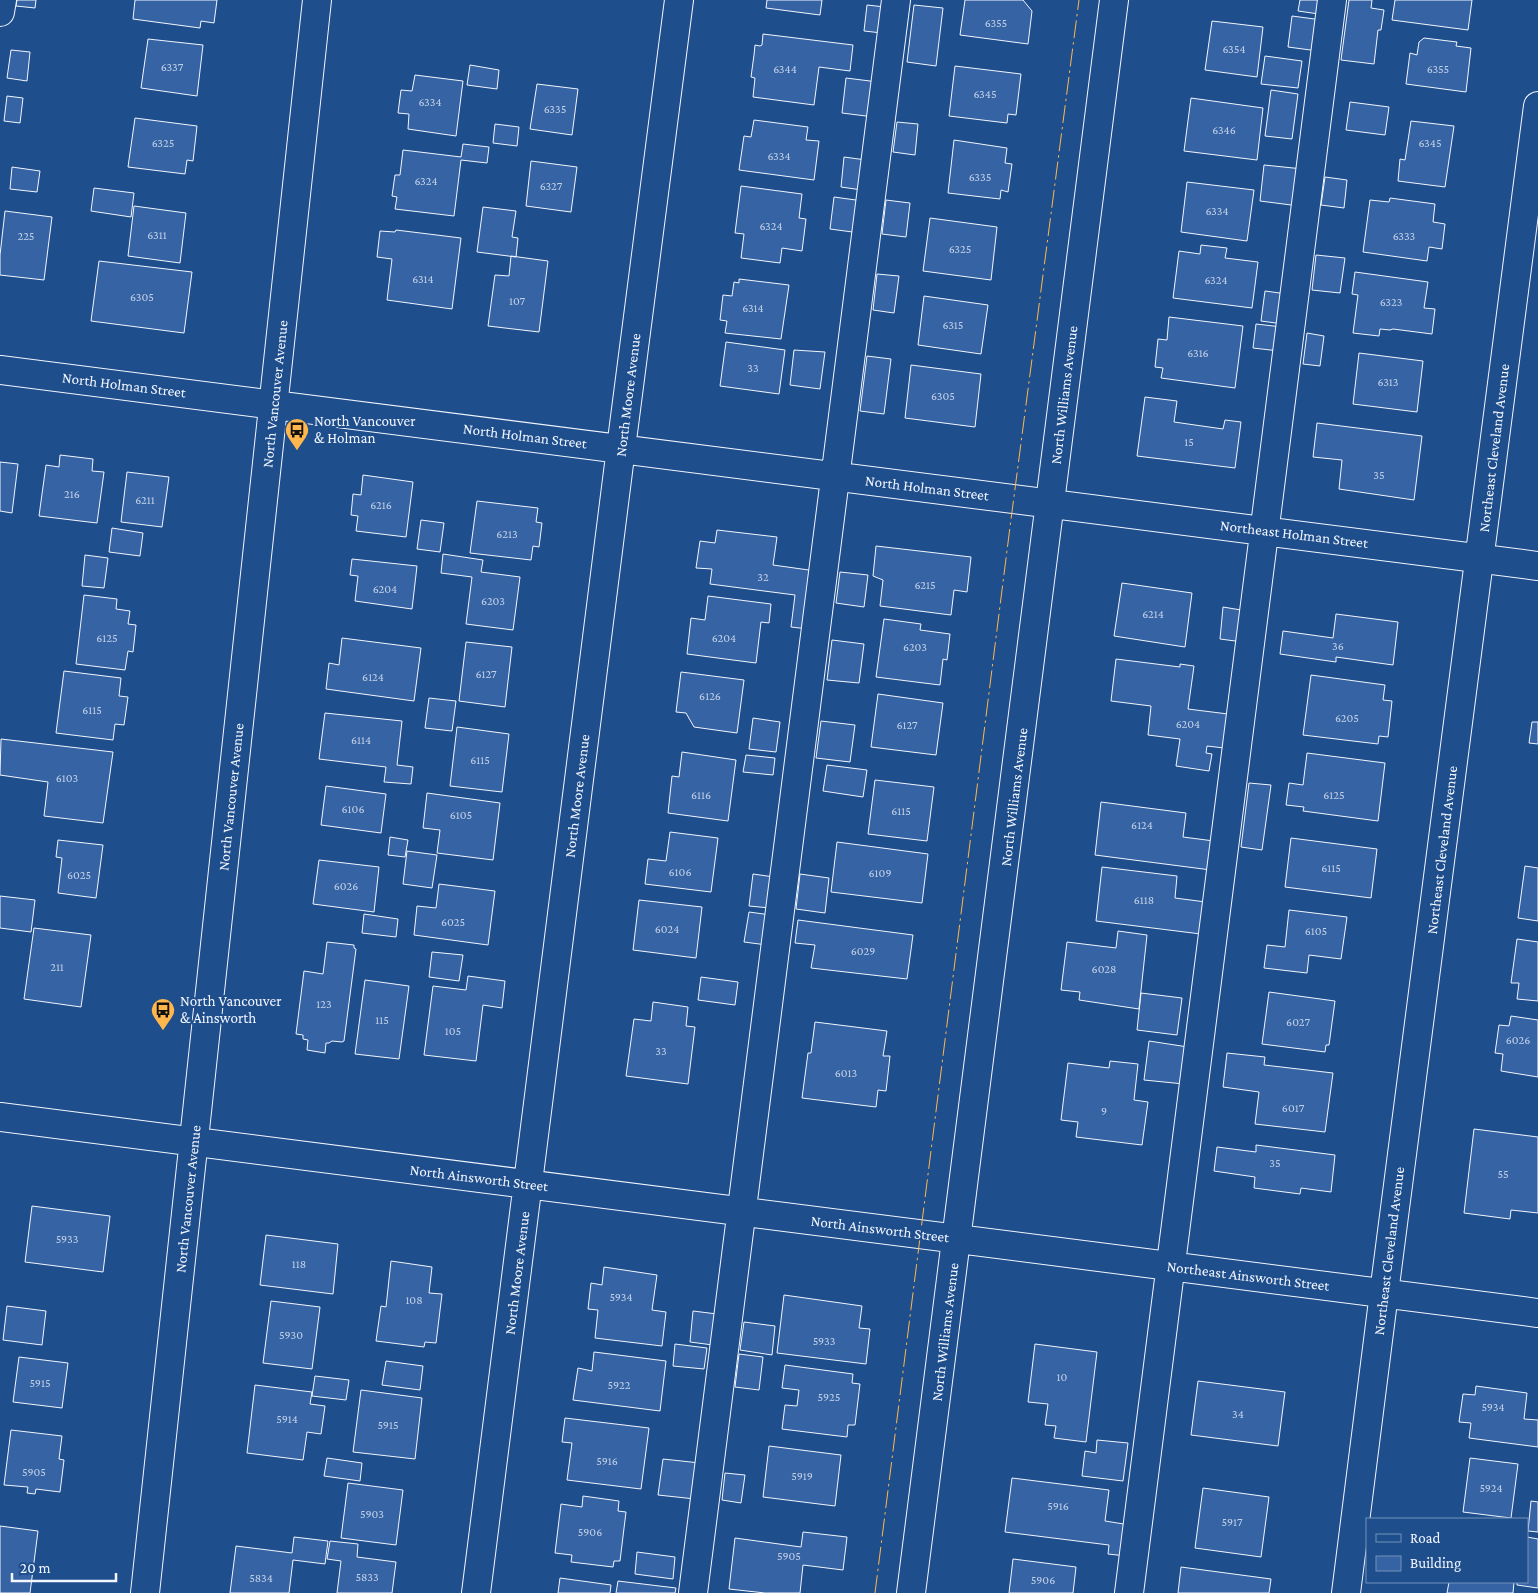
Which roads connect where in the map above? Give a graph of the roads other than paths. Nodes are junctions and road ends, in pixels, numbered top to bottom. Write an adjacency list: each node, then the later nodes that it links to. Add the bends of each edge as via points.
1 (2, 0): 7 (street)
2 (317, 0): 10 (street, North Vancouver Avenue)
3 (679, 0): 11 (street, North Moore Avenue)
4 (896, 0): 12 (street)
5 (1114, 0): 13 (street, North Williams Avenue)
6 (1332, 0): 14 (street)
7 (0, 12)
8 (1538, 106): 15 (street, Northeast Cleveland Avenue)
9 (0, 370): 10 (street, North Holman Street)
10 (274, 404): 11 (street, North Holman Street); 18 (street, North Vancouver Avenue)
11 (621, 448): 12 (street, North Holman Street); 19 (street, North Moore Avenue)
12 (836, 476): 13 (street, North Holman Street); 20 (street)
13 (1051, 503): 14 (street, Northeast Holman Street); 21 (street, North Williams Avenue)
14 (1266, 531): 15 (street, Northeast Holman Street); 22 (street)
15 (1480, 558): 16 (street, Northeast Holman Street); 23 (street, Northeast Cleveland Avenue)
16 (1538, 566)
17 (0, 1117): 18 (street, North Ainsworth Street)
18 (194, 1142): 19 (street, North Ainsworth Street); 25 (street, North Vancouver Avenue)
19 (528, 1184): 20 (street, North Ainsworth Street); 26 (street, North Moore Avenue)
20 (742, 1212): 21 (street, North Ainsworth Street); 27 (street)
21 (957, 1239): 22 (street, Northeast Ainsworth Street); 28 (street, North Williams Avenue)
22 (1169, 1266): 23 (street, Northeast Ainsworth Street); 29 (street)
23 (1384, 1293): 24 (street, Northeast Ainsworth Street); 30 (street, Northeast Cleveland Avenue)
24 (1538, 1313)
25 (145, 1593)
26 (476, 1593)
27 (693, 1593)
28 (911, 1593)
29 (1129, 1593)
30 (1346, 1593)

